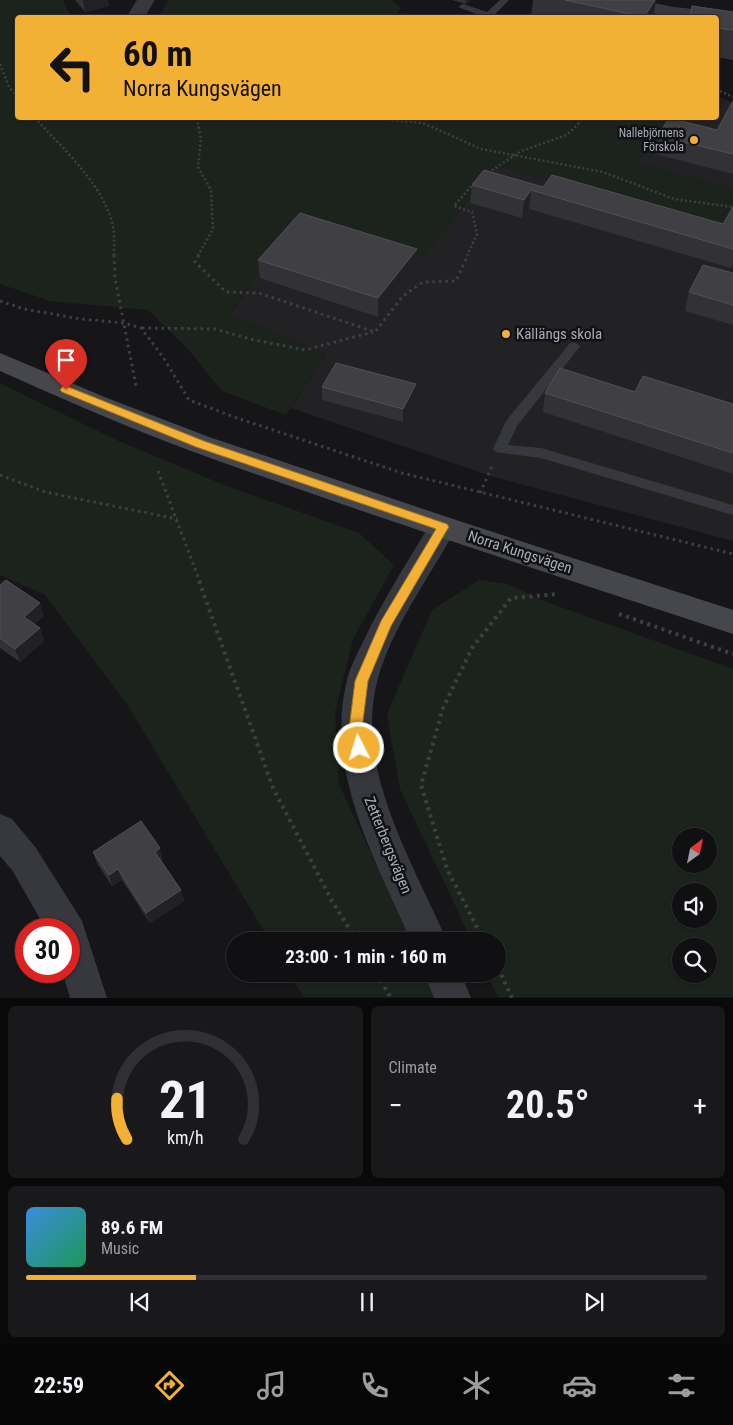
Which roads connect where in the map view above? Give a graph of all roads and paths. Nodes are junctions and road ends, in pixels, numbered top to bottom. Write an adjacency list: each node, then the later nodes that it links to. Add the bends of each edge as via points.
1 (146, 0): 5 (street)
2 (505, 0): 7 (lane)
3 (610, 0): 8 (street)
4 (463, 8): 6 (lane)
5 (137, 15)
6 (489, 15)
7 (494, 15)
8 (704, 15)
9 (719, 17): 10 (street)
10 (733, 18)
11 (0, 64): 13 (path)
12 (719, 90): 14 (path)
13 (15, 94)
14 (733, 97)
15 (38, 120): 22 (path, via 104,200 113,224 115,278)
16 (197, 120): 24 (path, via 201,139 198,168 211,190 213,229 195,262 226,292 259,293)
17 (388, 120): 19 (path, via 423,123 481,149)
18 (582, 120): 19 (path, via 567,135 521,150)
19 (514, 157): 20 (path, via 603,172 674,199); 24 (path, via 473,183 454,206 472,212 477,234 456,281 423,282 403,296)
20 (733, 207)
21 (0, 301): 22 (path, via 24,309 82,319)
22 (124, 322): 23 (path); 27 (path)
23 (141, 328): 24 (path, via 215,329 305,350); 31 (path, via 189,400 402,473)
24 (375, 332)
25 (574, 346): 28 (lane, via 511,424)
26 (0, 361): 34 (main road, Norra Kungsvägen, via 200,444)
27 (136, 386)
28 (500, 449): 31 (path); 32 (lane, via 541,454)
29 (158, 471): 33 (path)
30 (0, 475): 33 (path, via 45,492)
31 (480, 493): 35 (path)
32 (733, 510)
33 (177, 519): 42 (path, via 273,788)
34 (443, 527): 38 (main road, Norra Kungsvägen); 43 (street, Zetterbergsvägen, via 385,624 362,681 356,729 365,787)
35 (733, 554)
36 (566, 596): 44 (path, via 557,593 511,598 472,648 443,708 421,786 447,869)
37 (613, 612): 39 (path)
38 (733, 622)
39 (733, 654)
40 (0, 830): 41 (street, via 24,859)
41 (59, 918)
42 (351, 932)
43 (425, 932)
44 (479, 932)
45 (80, 969): 49 (street)
46 (382, 982): 50 (path)
47 (446, 982): 51 (street)
48 (505, 982): 52 (path)
49 (89, 998)
50 (391, 998)
51 (453, 998)
52 (512, 998)

